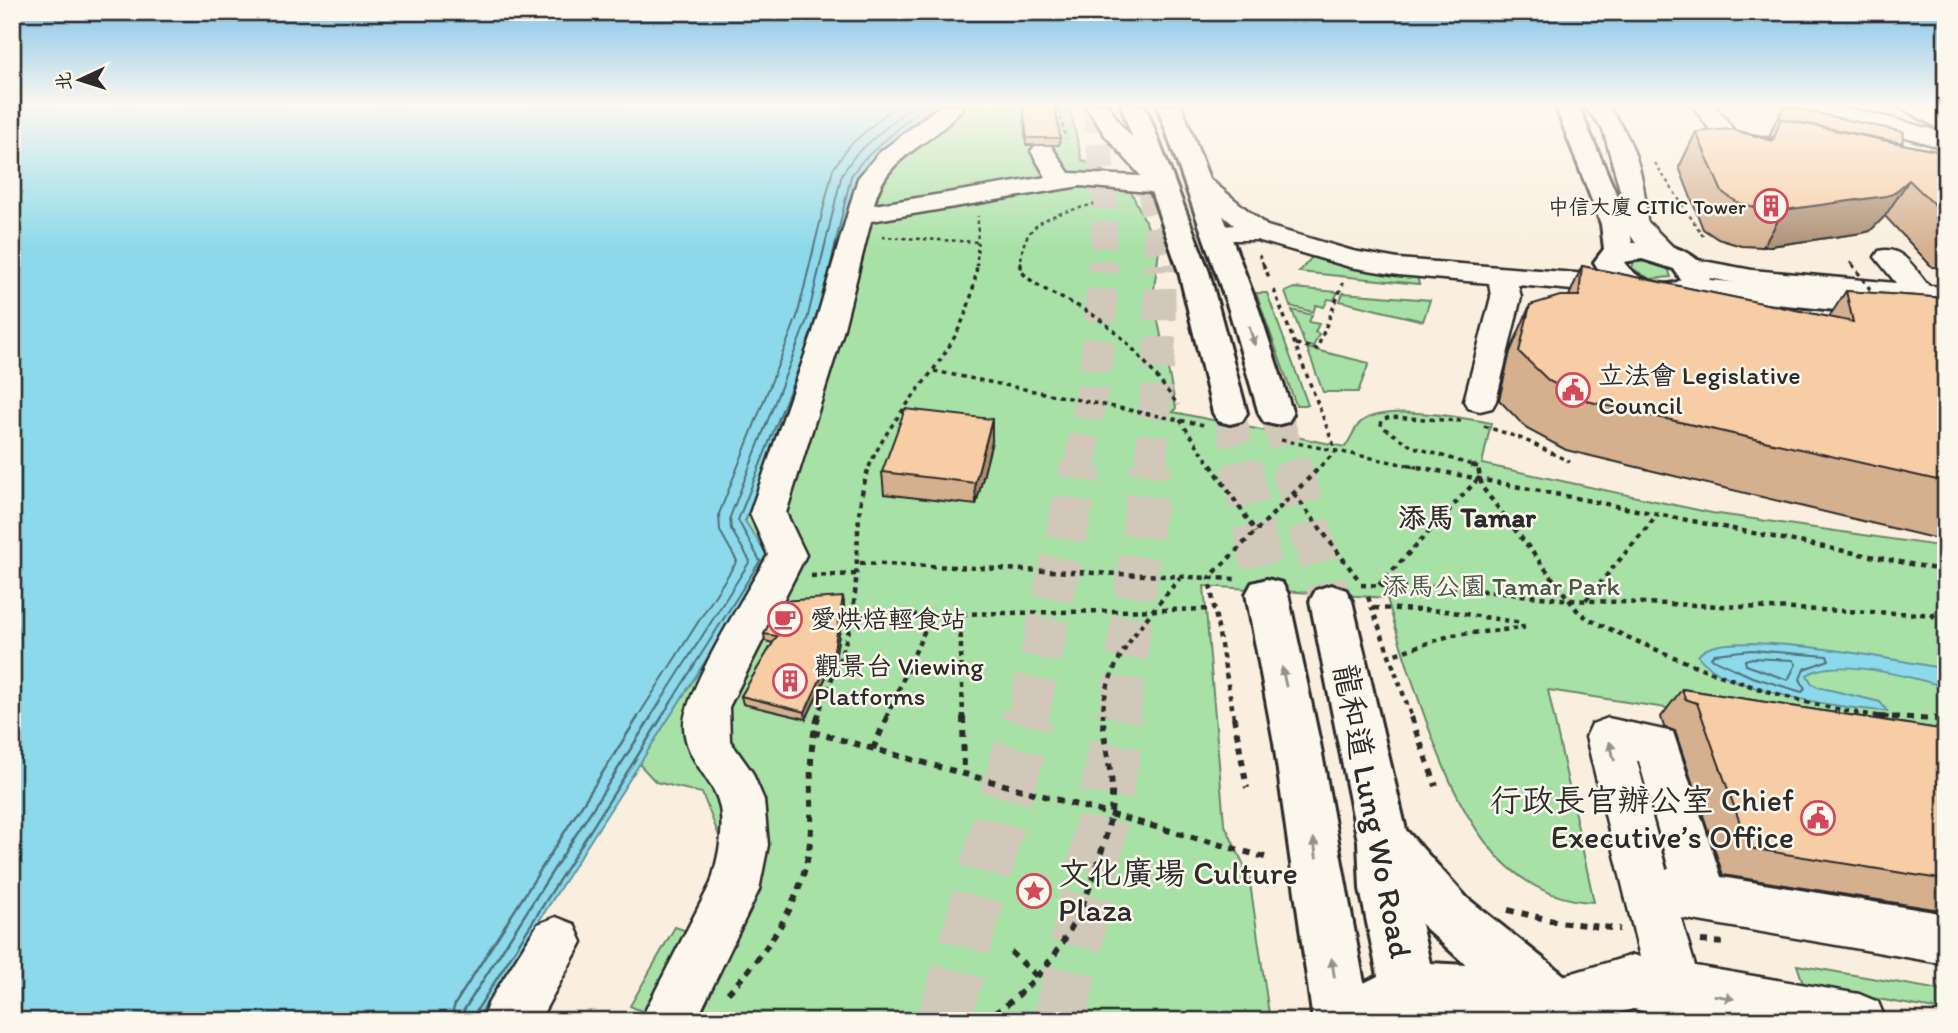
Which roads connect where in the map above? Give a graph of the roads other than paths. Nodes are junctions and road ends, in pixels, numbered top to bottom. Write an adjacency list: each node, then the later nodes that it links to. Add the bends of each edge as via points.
1 (898, 153): 11 (street, via 867,182)
2 (1045, 153): 8 (street)
3 (1134, 153): 10 (street)
4 (1150, 153): 10 (main road)
5 (1187, 153): 9 (main road)
6 (1586, 153): 15 (main road, via 1615,225)
7 (1622, 153): 16 (street, via 1633,190 1634,221)
8 (1063, 181): 10 (street); 11 (street, via 978,196)
9 (1198, 182): 12 (street); 13 (main road)
10 (1162, 185): 22 (main road, via 1194,272)
11 (870, 226): 35 (street, via 768,513 787,555 707,707 710,751 735,786 742,807 740,869 734,890)
12 (1258, 232): 13 (street); 17 (street, via 1350,259)
13 (1218, 234): 23 (main road, one-way to 23)
14 (1889, 257): 19 (street)
15 (1615, 260): 16 (main road, via 1642,250); 17 (street); 18 (main road)
16 (1682, 270): 18 (main road, via 1663,292); 19 (street); 20 (main road)
17 (1516, 279): 18 (street); 21 (street, via 1506,297)
18 (1637, 286)
19 (1934, 295)
20 (1946, 312)
21 (1473, 415)
22 (1218, 419)
23 (1274, 426)
24 (1259, 587): 36 (main road, one-way to 24, via 1297,743)
25 (1354, 594): 26 (main road, 龍和道 Lung Wo Road)
26 (1383, 841): 32 (main road, 龍和道 Lung Wo Road, via 1386,889); 33 (main road, via 1448,916)
27 (1647, 889): 28 (street); 28 (street, one-way to 28, via 1608,737 1657,745); 31 (street)
28 (1702, 898): 29 (street)
29 (1946, 939)
30 (556, 942): 34 (street)
31 (1680, 1004): 33 (street, via 1633,982); 37 (street, one-way to 37)
32 (1413, 1006): 33 (main road, via 1451,991); 36 (main road)
33 (1572, 1012)
34 (508, 1021)
35 (667, 1021)
36 (1343, 1021)
37 (1859, 1021)

